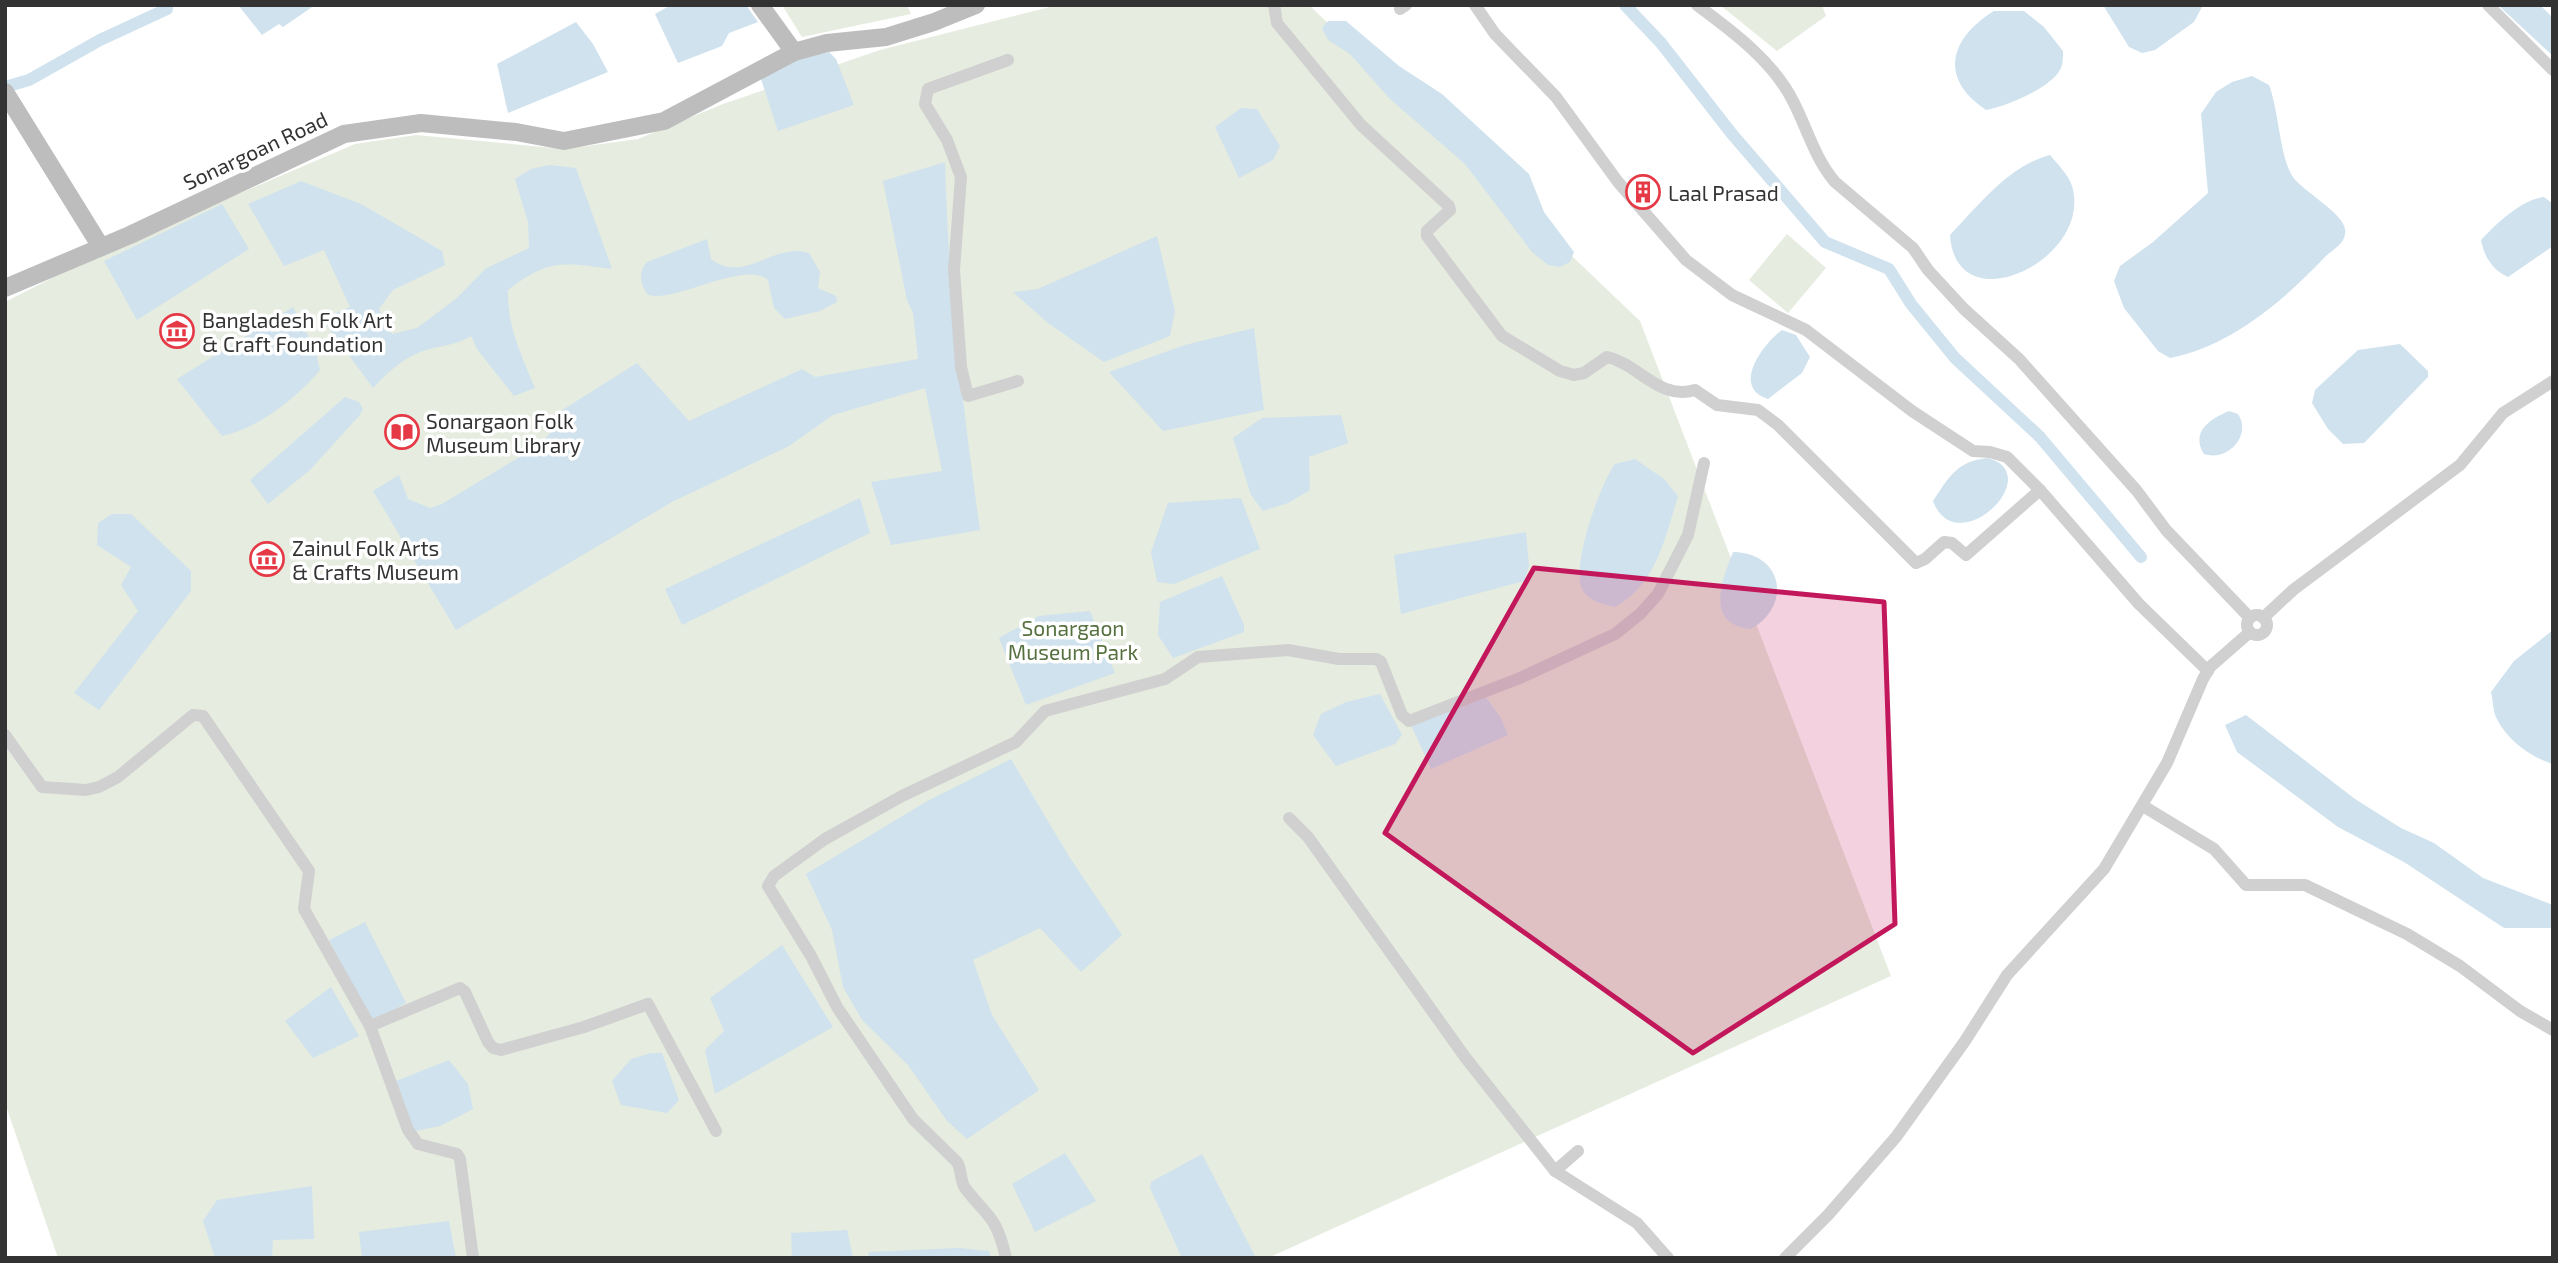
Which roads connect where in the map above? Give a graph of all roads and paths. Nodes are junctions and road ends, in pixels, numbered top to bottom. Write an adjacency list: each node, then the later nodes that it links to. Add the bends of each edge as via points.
1 (760, 5): 7 (main road)
2 (976, 5): 7 (main road, Sonargoan Road, via 886,37 827,43)
3 (1274, 5): 16 (street, via 1277,23 1352,115 1449,206 1427,236 1502,336 1560,371 1584,373 1607,356 1676,394 1695,390 1717,405 1758,410 1916,563 1944,542 1966,555)
4 (1475, 5): 16 (street, via 1495,34 1556,97 1618,181 1686,260 1732,295 1806,331 1973,452 2007,457)
5 (1697, 5): 17 (street, via 1766,64 1791,97 1835,183 1913,248 1964,309 2019,359 2103,452 2166,530)
6 (2488, 5): 9 (street)
7 (794, 52): 11 (main road, Sonargoan Road, via 664,121 564,141 421,123 344,134)
8 (1008, 60): 13 (street, via 928,89 925,104 947,140 961,177 954,270 961,367 968,396)
9 (2553, 70)
10 (5, 92): 11 (main road)
11 (101, 247): 12 (main road, Sonargoan Road)
12 (5, 288)
13 (1018, 381)
14 (2553, 381): 17 (street, via 2503,413 2460,465)
15 (1704, 463): 28 (street, via 1688,535 1658,594 1615,634 1520,678 1409,721 1376,659 1339,659 1288,650 1198,657 1165,679 1045,711 1016,742 891,802 825,839 774,876 768,886 837,1007 913,1119 957,1162 962,1185 999,1227)
16 (2040, 490): 18 (street, via 2138,604)
17 (2257, 618): 18 (street, via 2266,624 2263,633 2250,632)
18 (2208, 671): 20 (street)
19 (5, 735): 22 (street, via 42,787 86,790 118,777 193,715 203,716 309,871 304,909)
20 (2143, 806): 23 (street, via 2214,849 2246,885 2305,885 2407,934); 30 (street, via 2104,869 2007,975 1896,1137)
21 (1289, 818): 26 (street, via 1308,837 1465,1057)
22 (370, 1026): 24 (street, via 460,988 488,1042 501,1050 648,1004); 27 (street, via 415,1141 457,1154 460,1159)
23 (2553, 1030)
24 (716, 1131)
25 (1578, 1151): 26 (street)
26 (1555, 1171): 29 (street, via 1637,1223)
27 (473, 1258)
28 (1006, 1258)
29 (1668, 1258)
30 (1785, 1258)

